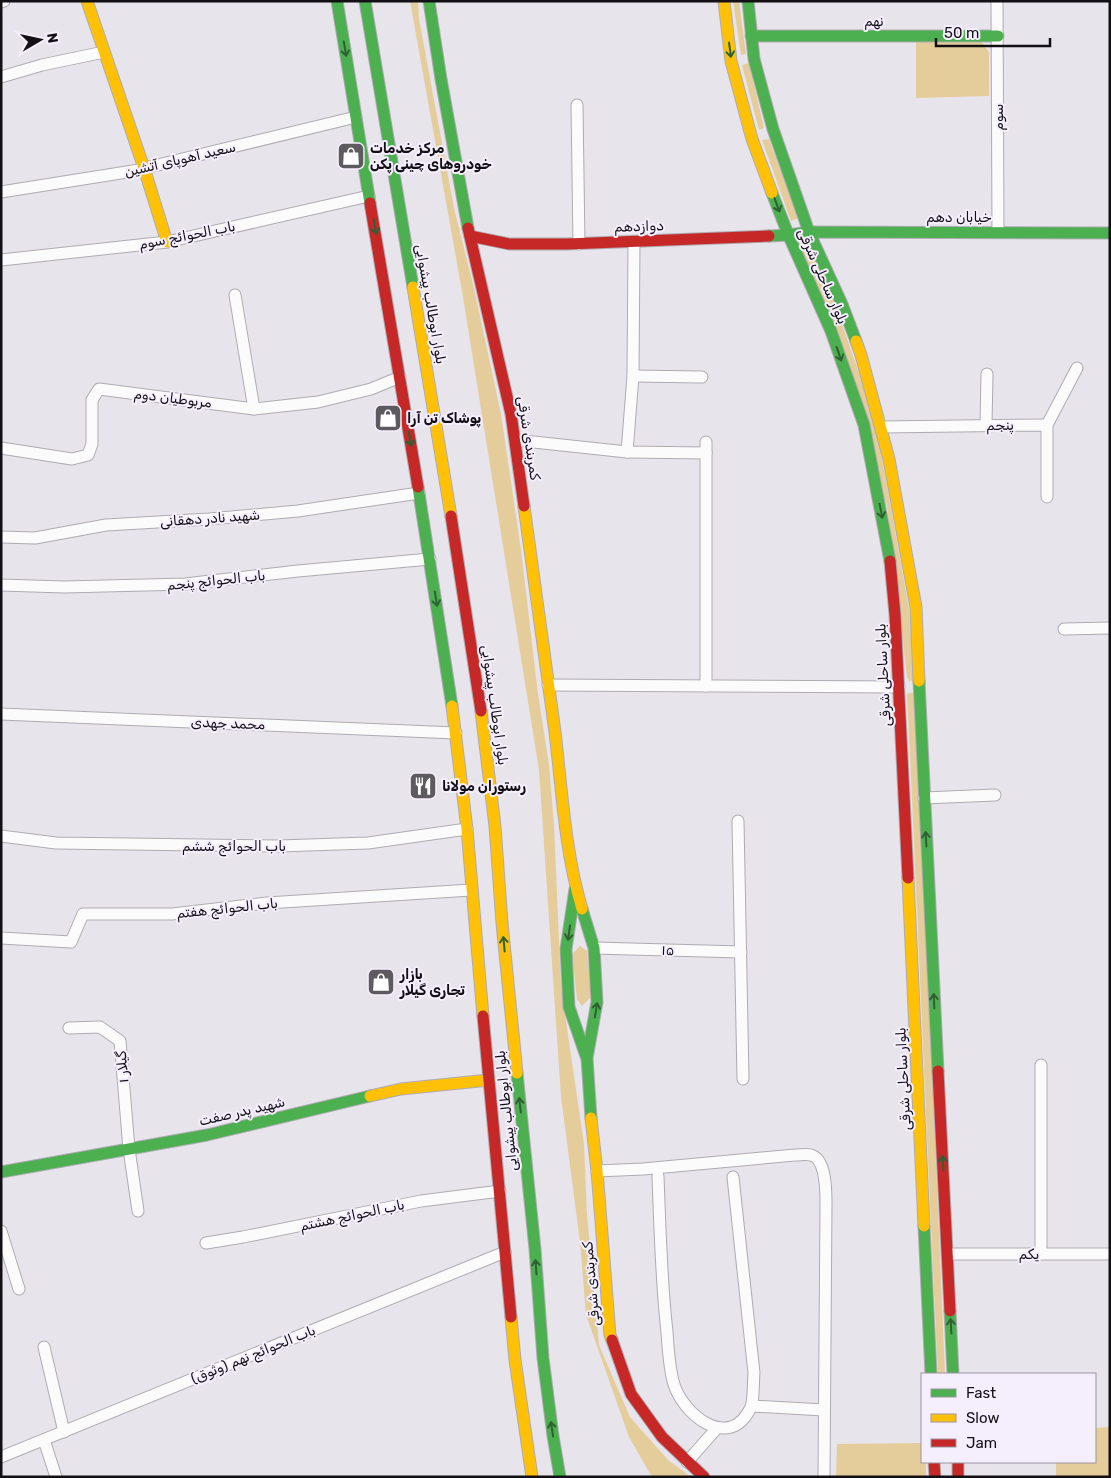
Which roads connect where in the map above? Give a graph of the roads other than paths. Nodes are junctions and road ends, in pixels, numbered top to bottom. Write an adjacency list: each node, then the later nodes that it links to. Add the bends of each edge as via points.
1 (87, 1): 10 (main road)
2 (338, 1): 13 (main road, بلوار ابوطالب پیشوایی, one-way to 13)
3 (365, 1): 95 (main road, بلوار ابوطالب پیشوایی, one-way to 3, via 543,1358 484,729)
4 (429, 1): 21 (main road, کمربندی شرقی)
5 (724, 1): 20 (main road, بلوار ساحلی شرقی, one-way to 20, via 731,61 752,139)
6 (748, 1): 8 (main road, بلوار ساحلی شرقی)
7 (997, 1): 9 (street, سوم)
8 (751, 36): 9 (main road, نهم); 17 (main road, بلوار ساحلی شرقی, via 773,128)
9 (998, 36): 18 (street, سوم)
10 (104, 52): 11 (street); 14 (main road)
11 (1, 77)
12 (577, 104): 24 (street)
13 (356, 117): 14 (street, سعید آهوپای آتشین); 16 (main road, بلوار ابوطالب پیشوایی)
14 (144, 168): 15 (street, سعید آهوپای آتشین); 22 (main road)
15 (1, 192)
16 (370, 196): 22 (street, باب الحوائج سوم); 30 (main road, بلوار ابوطالب پیشوایی, one-way to 30)
17 (809, 232): 18 (main road, خیابان دهم); 20 (main road, دوازدهم); 35 (main road, بلوار ساحلی شرقی, via 861,355)
18 (998, 232): 19 (main road, خیابان دهم)
19 (1110, 233)
20 (789, 235): 23 (main road, دوازدهم); 49 (main road, بلوار ساحلی شرقی, one-way to 49, via 831,331 864,424 890,552)
21 (470, 236): 24 (main road, دوازدهم, via 509,244); 36 (main road, کمربندی شرقی)
22 (167, 242): 25 (street, باب الحوائج سوم)
23 (634, 242): 24 (main road, دوازدهم); 29 (street)
24 (579, 244)
25 (1, 260)
26 (235, 295): 32 (street)
27 (1077, 368): 33 (street)
28 (987, 374): 34 (street)
29 (633, 376): 31 (street); 38 (street)
30 (400, 377): 32 (street, مربوطیان دوم, via 371,389 318,402); 39 (main road, بلوار ابوطالب پیشوایی, one-way to 39)
31 (702, 377)
32 (254, 409): 37 (street, مربوطیان دوم, via 99,389 92,400 92,444 88,455 72,459)
33 (1046, 424): 34 (street, پنجم); 40 (street)
34 (986, 425): 35 (street, پنجم)
35 (881, 427): 47 (main road, بلوار ساحلی شرقی, via 916,606)
36 (515, 440): 38 (street); 46 (main road, کمربندی شرقی)
37 (1, 448)
38 (627, 452): 48 (street, via 706,448)
39 (419, 493): 41 (street, شهید نادر دهقانی, via 298,511 106,525 35,538); 42 (main road, بلوار ابوطالب پیشوایی)
40 (1048, 497)
41 (1, 537)
42 (430, 559): 43 (street, باب الحوائج پنجم, via 185,584); 51 (main road, بلوار ابوطالب پیشوایی, one-way to 51)
43 (1, 585)
44 (1110, 628): 45 (street)
45 (1064, 629)
46 (548, 685): 48 (street); 57 (main road, کمربندی شرقی)
47 (920, 685): 49 (main road); 53 (main road, بلوار ساحلی شرقی)
48 (706, 686): 49 (street)
49 (899, 687): 82 (main road, بلوار ساحلی شرقی)
50 (1, 714): 51 (street, محمد جهدی)
51 (456, 733): 55 (main road, بلوار ابوطالب پیشوایی)
52 (995, 795): 53 (street)
53 (924, 798): 77 (main road, بلوار ساحلی شرقی, one-way to 53)
54 (738, 821): 61 (street)
55 (467, 828): 56 (street, باب الحوائج ششم, via 368,843 279,846 65,844); 58 (main road, بلوار ابوطالب پیشوایی)
56 (1, 836)
57 (576, 884): 60 (main road, کمربندی شرقی); 63 (main road, کمربندی شرقی, one-way to 63, via 566,949 569,1007)
58 (471, 890): 59 (street, باب الحوائج هفتم, via 268,903 172,914 83,914 70,942); 65 (main road, بلوار ابوطالب پیشوایی)
59 (1, 938)
60 (594, 948): 61 (street, ۱۵); 63 (main road, کمربندی شرقی, one-way to 60, via 597,1002)
61 (741, 952): 66 (street)
62 (68, 1028): 67 (street, گیلار ۱, via 100,1027 120,1041)
63 (587, 1058): 68 (main road, کمربندی شرقی)
64 (1041, 1065): 78 (street)
65 (489, 1080): 67 (main road, شهید پدر صفت, via 401,1089 207,1135); 72 (main road, بلوار ابوطالب پیشوایی)
66 (743, 1080)
67 (129, 1149): 69 (main road, شهید پدر صفت); 73 (street)
68 (597, 1171): 85 (street, via 795,1155 815,1157 825,1180); 90 (main road, کمربندی شرقی, via 610,1335 631,1394 662,1438)
69 (1, 1172)
70 (658, 1176): 86 (street, via 664,1311 673,1382 682,1401 698,1419)
71 (733, 1177): 84 (street, via 754,1373)
72 (500, 1191): 75 (street, باب الحوائج هشتم, via 421,1200); 76 (main road, بلوار ابوطالب پیشوایی)
73 (138, 1211)
74 (1, 1231): 80 (street)
75 (206, 1243)
76 (505, 1252): 87 (street, باب الحوائج نهم (وثوق)); 94 (main road, بلوار ابوطالب پیشوایی, via 515,1360)
77 (948, 1254): 78 (street, یکم); 83 (main road, بلوار ساحلی شرقی, one-way to 77)
78 (1041, 1254): 79 (street, یکم)
79 (1110, 1254)
80 (20, 1289)
81 (44, 1347): 87 (street)
82 (931, 1373)
83 (953, 1373)
84 (752, 1406): 85 (street); 86 (street, via 742,1420 731,1427)
85 (824, 1410): 97 (street)
86 (717, 1428): 90 (street)
87 (64, 1432): 88 (street, باب الحوائج نهم (وثوق))
88 (44, 1440): 89 (street, باب الحوائج نهم (وثوق)); 93 (street)
89 (1, 1457)
90 (687, 1462): 96 (main road, کمربندی شرقی)
91 (934, 1463): 98 (main road)
92 (958, 1463): 99 (main road)
93 (56, 1477)
94 (532, 1477)
95 (560, 1477)
96 (704, 1477)
97 (824, 1477)
98 (935, 1477)
99 (958, 1477)

